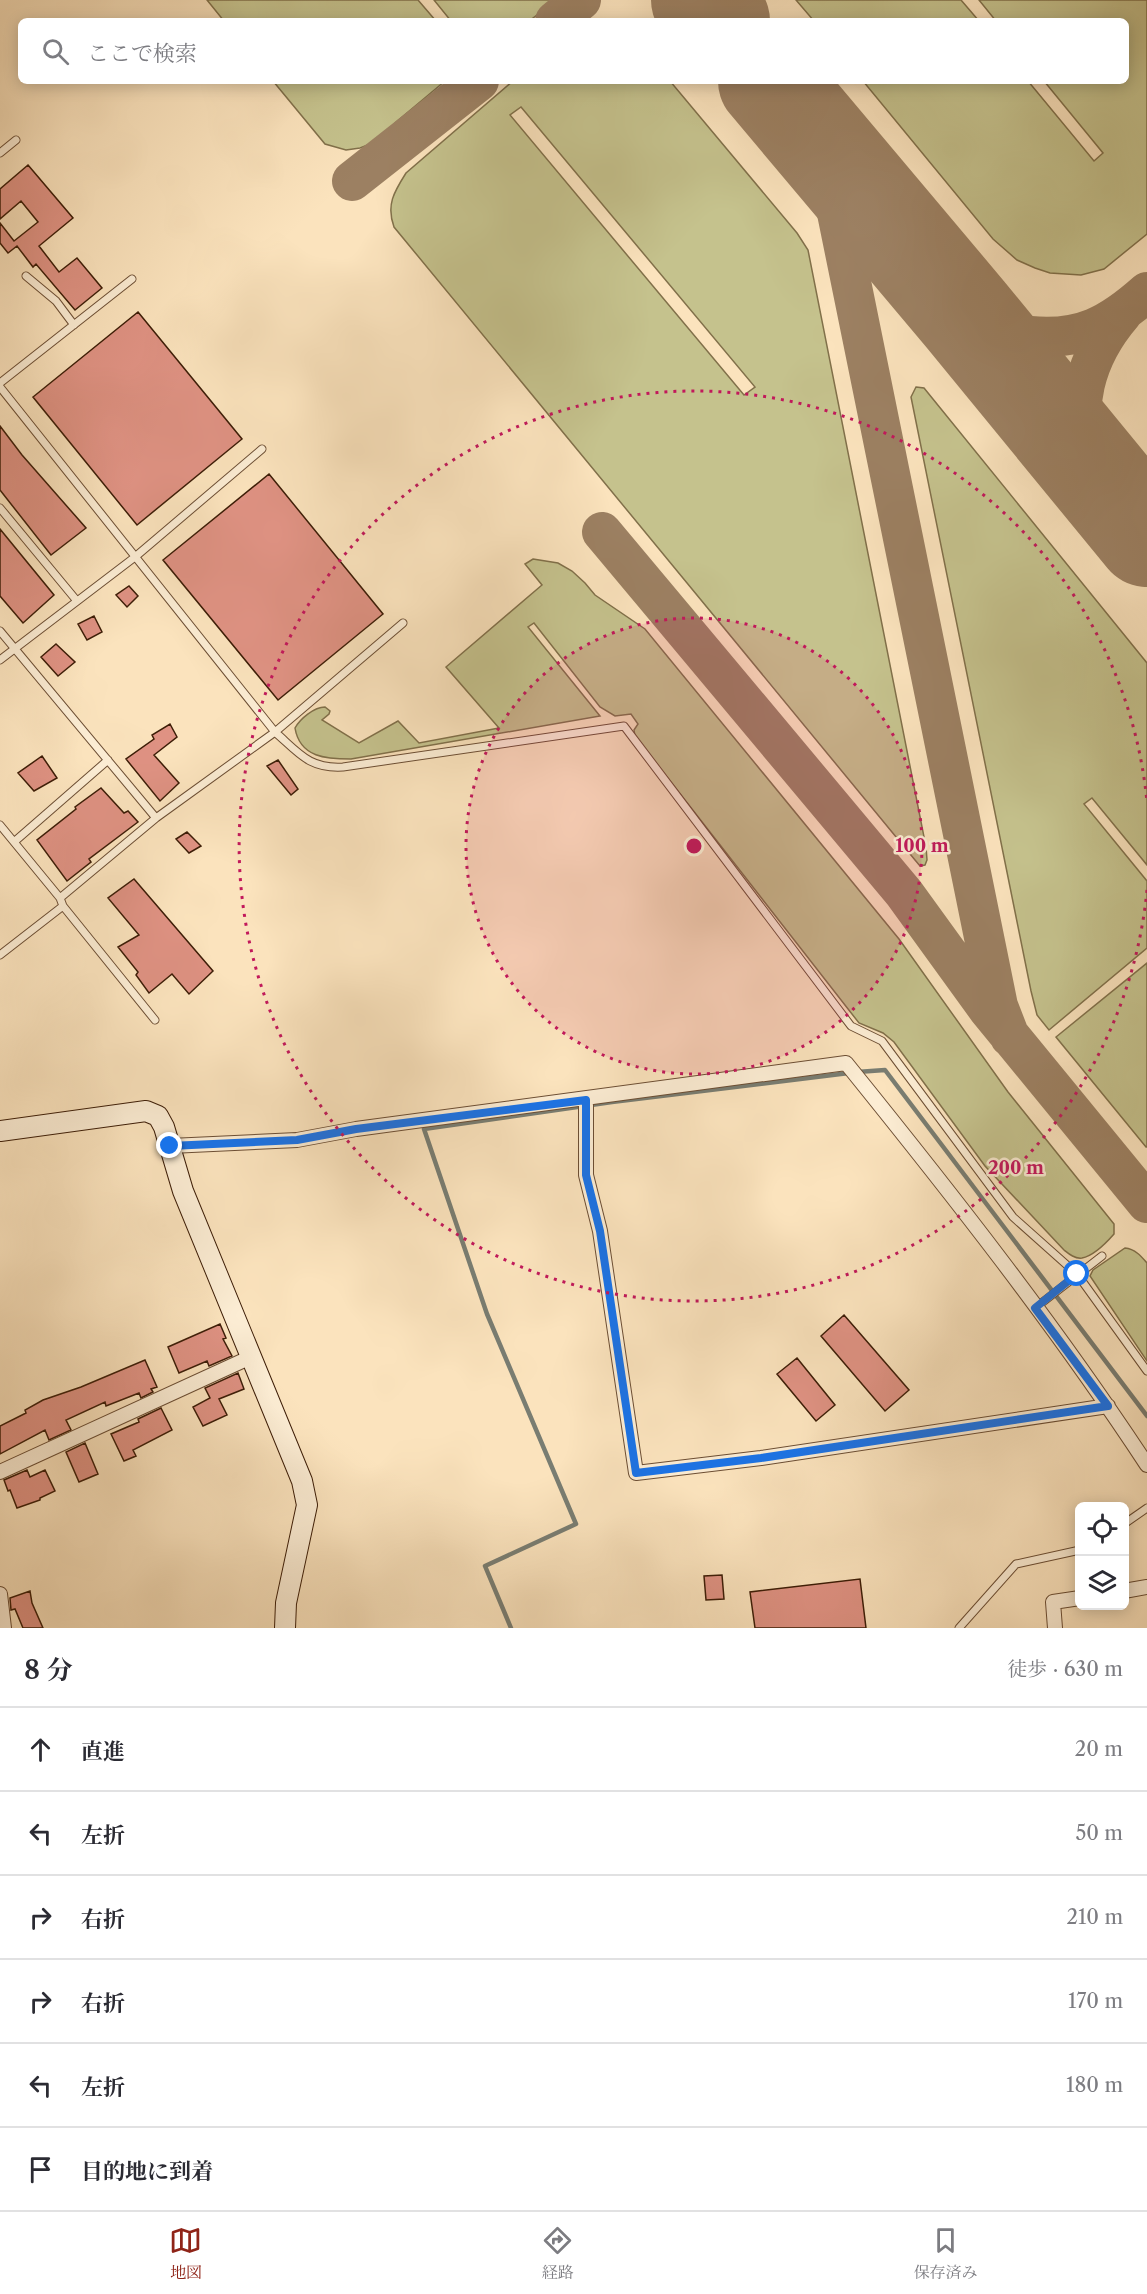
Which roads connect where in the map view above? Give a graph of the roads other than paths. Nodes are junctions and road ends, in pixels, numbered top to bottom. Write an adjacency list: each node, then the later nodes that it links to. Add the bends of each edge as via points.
1 (15, 140): 2 (lane)
2 (0, 153)
3 (26, 276): 5 (lane, via 56,301)
4 (132, 279): 5 (lane)
5 (74, 325): 6 (lane)
6 (0, 385): 9 (lane)
7 (262, 449): 9 (lane)
8 (0, 508): 10 (lane)
9 (135, 557): 10 (lane); 15 (lane)
10 (77, 601): 13 (lane)
11 (403, 623): 15 (lane)
12 (0, 632): 13 (lane)
13 (14, 649): 14 (lane); 16 (lane)
14 (0, 660)
15 (275, 732): 17 (lane); 28 (lane, via 315,765 329,768 624,726 851,1026 882,1041 1013,1216)
16 (108, 760): 17 (lane); 19 (lane)
17 (156, 818): 20 (lane)
18 (0, 825): 19 (lane)
19 (14, 842): 20 (lane)
20 (60, 898): 21 (lane)
21 (63, 906): 22 (lane); 23 (lane)
22 (0, 955)
23 (155, 1020)
24 (586, 1100): 26 (street, via 297,1140); 29 (street, via 846,1063 941,1180); 32 (street, via 586,1175 600,1231 636,1473)
25 (0, 1131): 26 (street, via 146,1111 158,1116)
26 (170, 1146): 30 (street, via 183,1191)
27 (1102, 1256): 28 (lane)
28 (1077, 1274): 29 (lane); 31 (lane)
29 (1035, 1308): 32 (street)
30 (251, 1357): 34 (street); 43 (street, via 302,1481 307,1505 286,1604)
31 (1147, 1371)
32 (1108, 1406): 33 (street)
33 (1147, 1465)
34 (0, 1472)
35 (1147, 1508): 36 (lane)
36 (1129, 1521)
37 (1075, 1551): 44 (lane, via 1016,1564)
38 (1147, 1587): 39 (street)
39 (1129, 1590)
40 (0, 1594): 42 (street)
41 (1075, 1599): 45 (street, via 1053,1602)
42 (4, 1628)
43 (285, 1628)
44 (959, 1628)
45 (1055, 1628)

